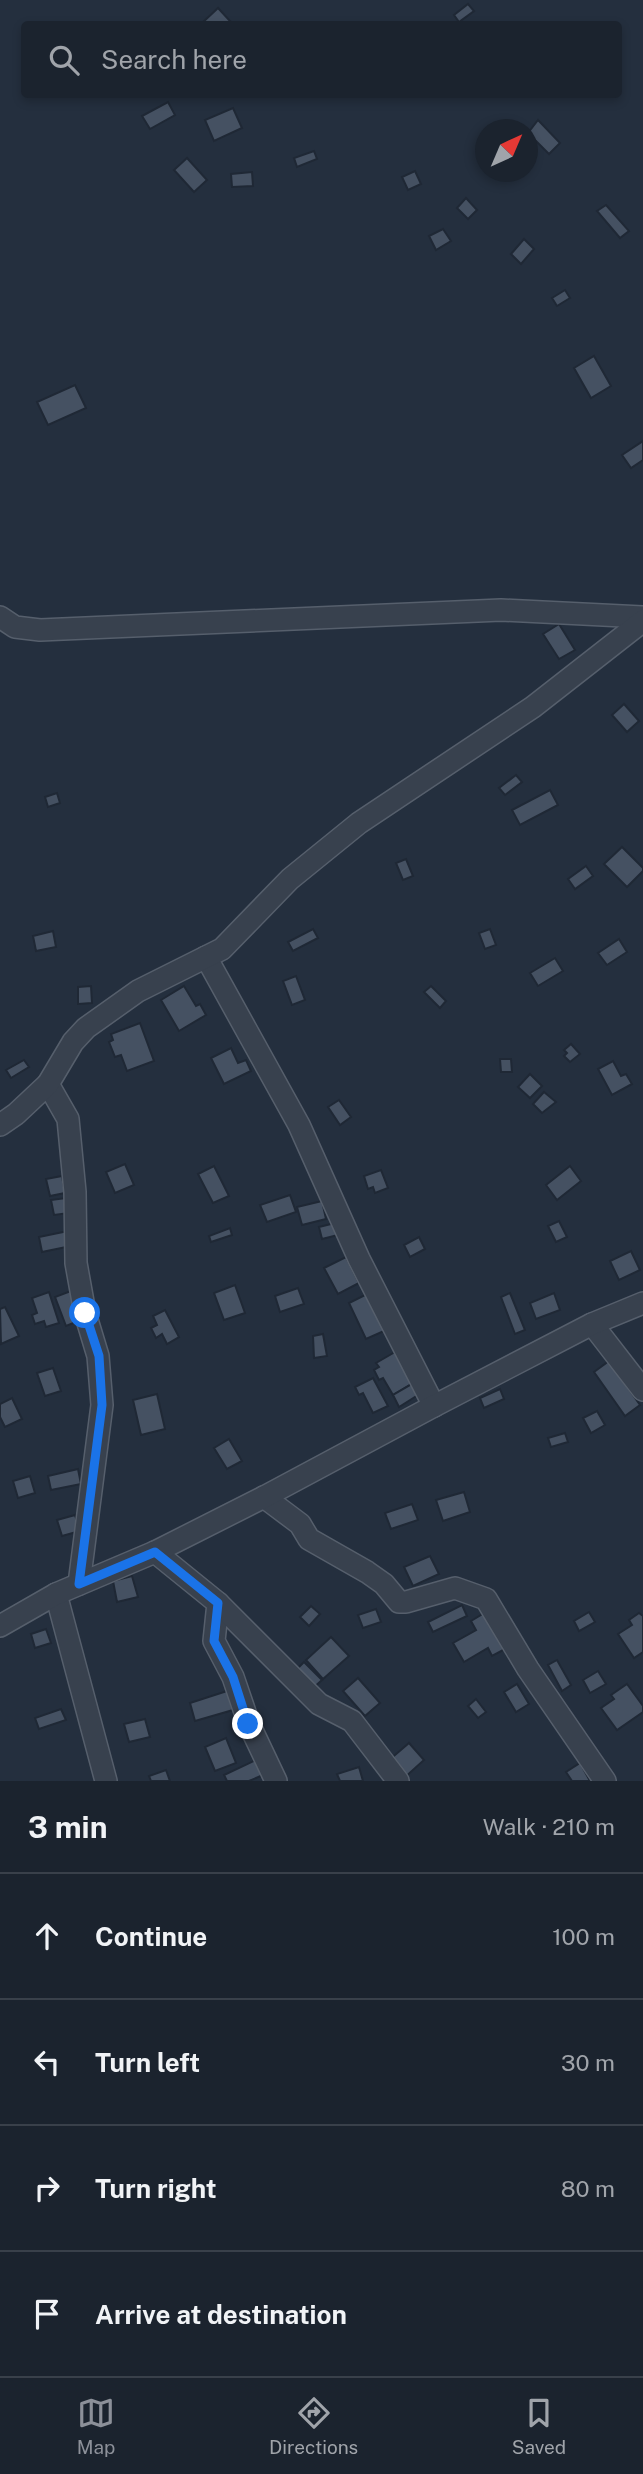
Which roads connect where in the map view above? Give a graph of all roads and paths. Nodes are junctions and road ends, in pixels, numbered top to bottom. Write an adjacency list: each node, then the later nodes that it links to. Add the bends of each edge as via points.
1 (0, 617): 2 (street, via 15,627 40,630 502,610)
2 (643, 619): 3 (street, via 533,707 359,823 290,879 222,949)
3 (206, 957): 4 (street, via 138,991 86,1028); 9 (street, via 299,1125 359,1259)
4 (48, 1084): 5 (street); 12 (street, via 68,1119 76,1263 99,1356 102,1405)
5 (0, 1125)
6 (643, 1303): 7 (street)
7 (592, 1324): 8 (street); 9 (street)
8 (643, 1390)
9 (434, 1405): 10 (street)
10 (264, 1497): 11 (street); 19 (street, via 300,1524 309,1539 384,1584 398,1602 455,1588 485,1599)
11 (155, 1552): 12 (street); 14 (street)
12 (79, 1584): 13 (street)
13 (56, 1594): 15 (street); 16 (street)
14 (218, 1603): 17 (street, via 214,1641); 18 (street, via 319,1704 352,1721)
15 (0, 1626)
16 (106, 1781)
17 (276, 1781)
18 (398, 1781)
19 (605, 1781)

